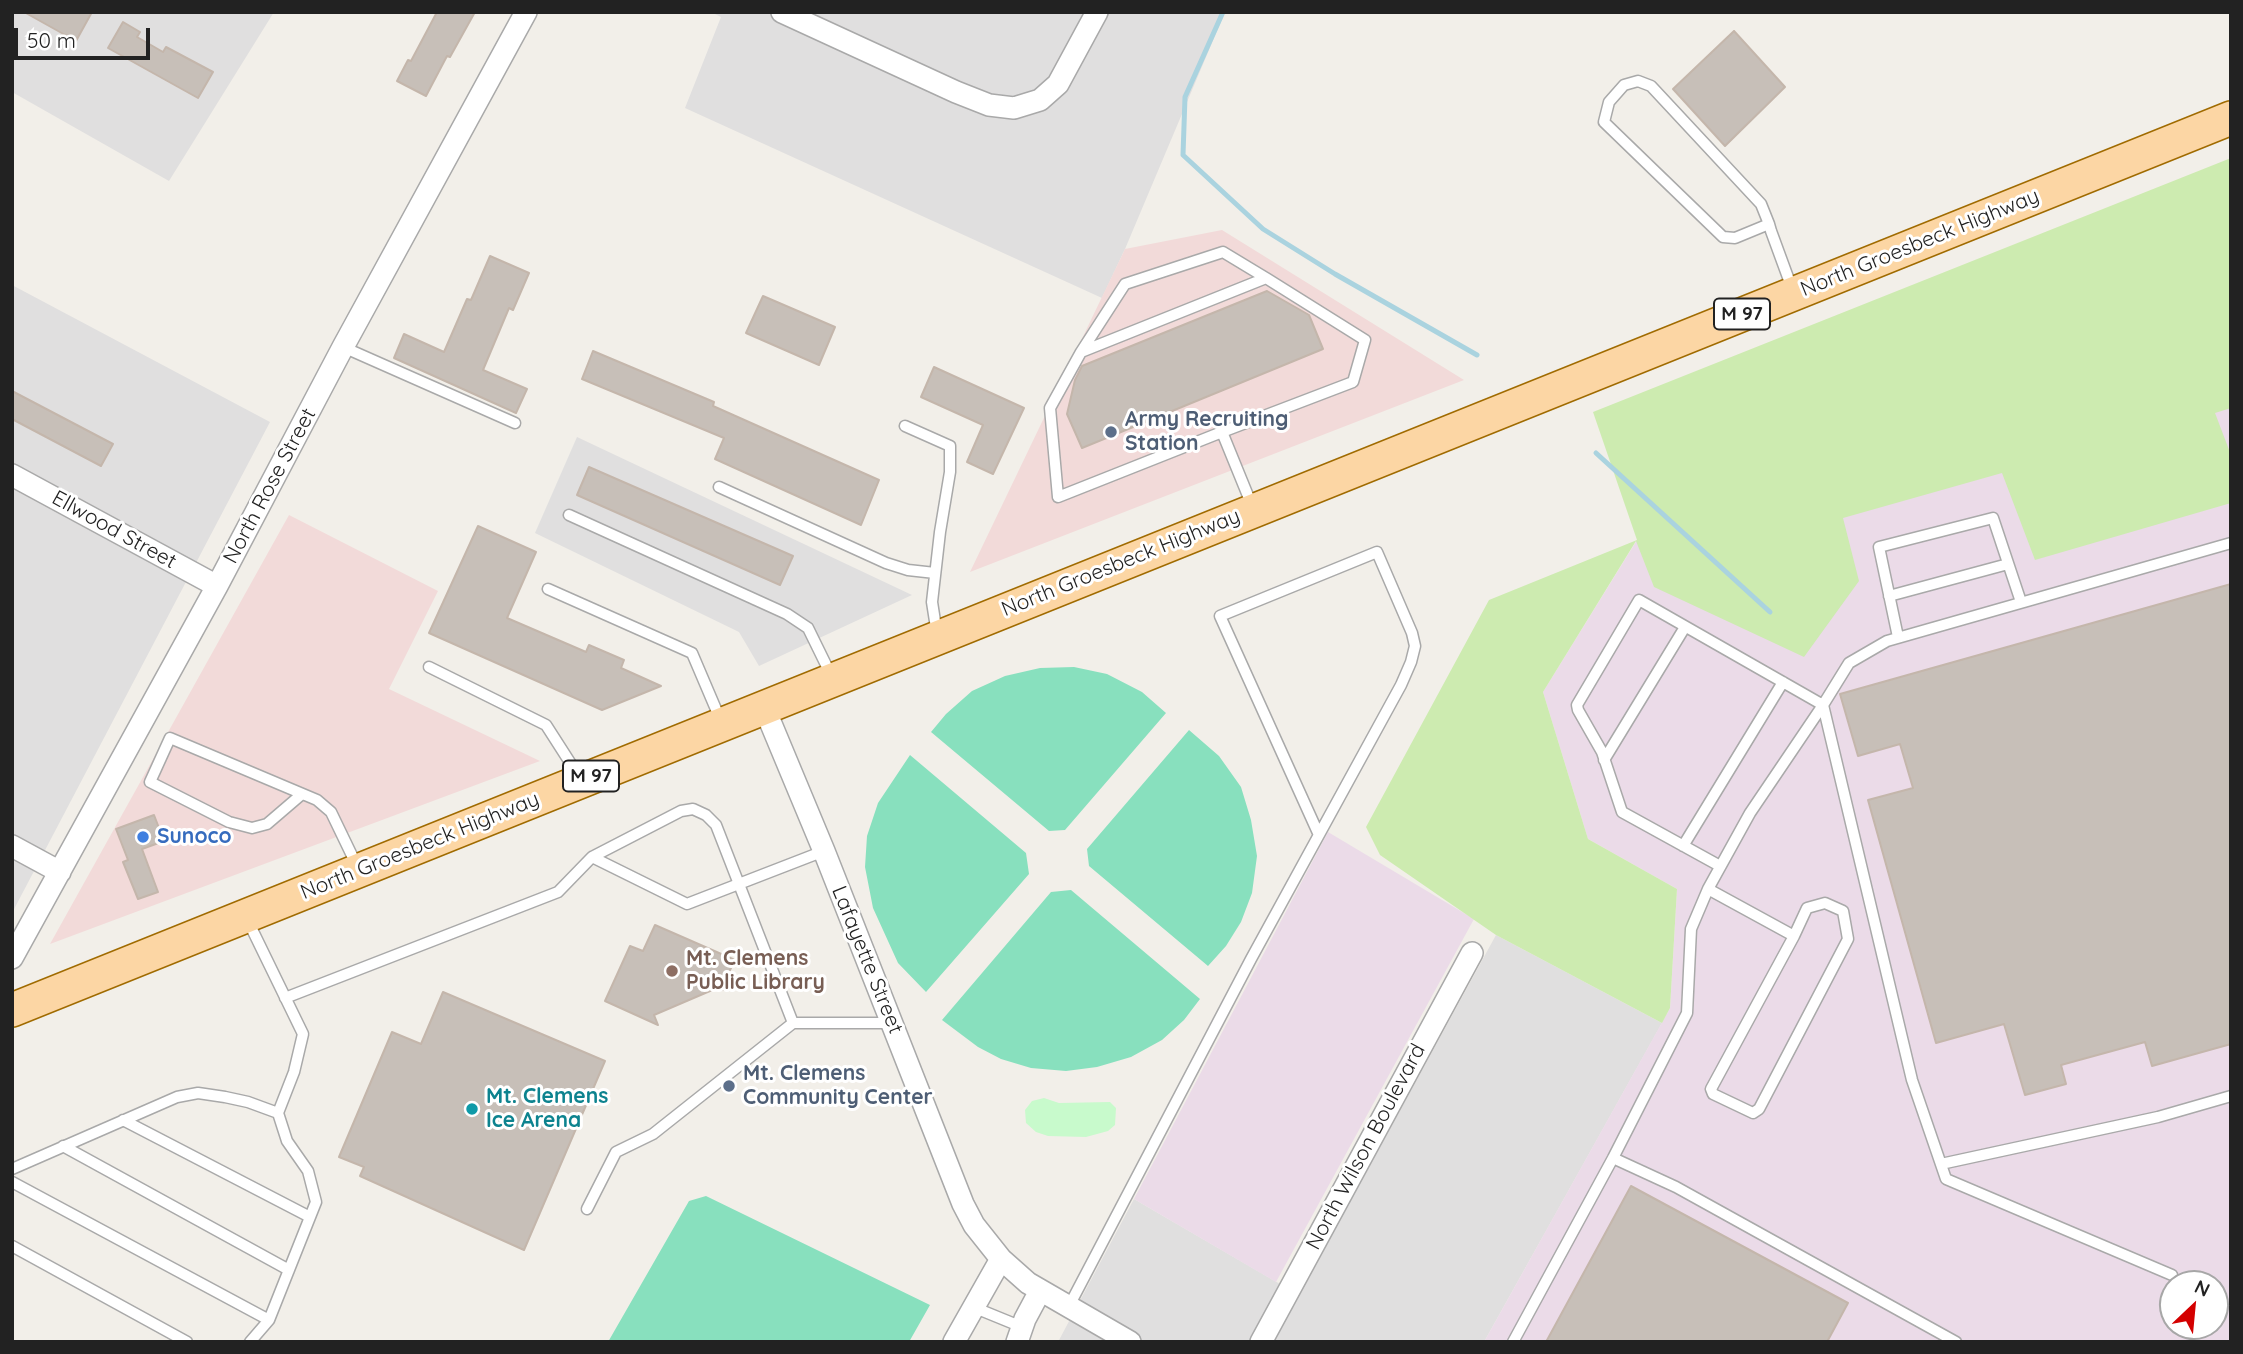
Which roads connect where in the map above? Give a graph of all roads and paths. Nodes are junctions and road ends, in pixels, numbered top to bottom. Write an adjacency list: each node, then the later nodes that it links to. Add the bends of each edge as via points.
1 (526, 12): 8 (street, North Rose Street)
2 (782, 12): 3 (street, via 956,92 1002,108 1024,106 1050,93 1067,71)
3 (1097, 12)
4 (2231, 118): 7 (main road, North Groesbeck Highway / M 97)
5 (1769, 224): 5 (lane, via 1761,204 1651,86 1638,81 1624,85 1609,102 1604,122 1723,237 1735,238); 7 (lane)
6 (1266, 278): 9 (lane); 9 (lane, via 1223,252 1125,284); 12 (lane, via 1365,340 1353,382)
7 (1794, 294): 15 (main road, North Groesbeck Highway / M 97)
8 (343, 347): 10 (lane); 20 (street, North Rose Street)
9 (1081, 352): 12 (lane, via 1050,408 1058,497)
10 (515, 423)
11 (905, 426): 19 (lane, via 950,446)
12 (1222, 432): 15 (lane)
13 (12, 475): 20 (street, Ellwood Street)
14 (719, 487): 19 (lane, via 886,563)
15 (1254, 510): 25 (main road, North Groesbeck Highway / M 97)
16 (569, 515): 28 (lane, via 787,614 808,628)
17 (2231, 543): 23 (lane)
18 (2008, 564): 22 (lane); 22 (lane, via 1993,517 1879,547); 23 (lane)
19 (935, 573): 25 (lane, via 932,602)
20 (217, 586): 43 (street, North Rose Street)
21 (548, 589): 32 (lane, via 692,653)
22 (1889, 596): 26 (lane)
23 (2021, 602): 26 (lane)
24 (1685, 627): 29 (lane); 33 (lane); 33 (lane, via 1639,600 1577,705)
25 (937, 637): 28 (main road, North Groesbeck Highway / M 97)
26 (1898, 638): 30 (lane, via 1886,640 1849,663)
27 (429, 667): 34 (lane, via 546,724)
28 (833, 679): 31 (main road, North Groesbeck Highway / M 97)
29 (1783, 682): 30 (lane); 38 (lane)
30 (1823, 705): 41 (lane); 59 (lane, via 1912,1080)
31 (764, 707): 32 (main road, North Groesbeck Highway / M 97); 39 (street, Lafayette Street)
32 (722, 724): 34 (main road, North Groesbeck Highway / M 97)
33 (1604, 760): 38 (lane, via 1622,812)
34 (582, 780): 42 (main road, North Groesbeck Highway / M 97)
35 (302, 794): 35 (lane, via 170,738 150,782 252,828 267,824); 42 (lane, via 327,807)
36 (1319, 835): 36 (lane, via 1414,655 1412,633 1377,552 1220,616); 70 (lane)
37 (12, 846): 43 (street)
38 (1683, 846): 41 (lane)
39 (824, 851): 44 (lane); 53 (street, Lafayette Street)
40 (592, 856): 44 (lane, via 687,904); 44 (lane, via 693,809 716,825); 50 (lane, via 558,892)
41 (1720, 866): 45 (lane)
42 (359, 870): 46 (main road, North Groesbeck Highway / M 97)
43 (60, 872): 49 (street, North Rose Street)
44 (740, 883): 52 (lane)
45 (1708, 889): 47 (lane); 58 (lane, via 1691,929 1687,1013)
46 (246, 916): 50 (lane); 51 (main road, North Groesbeck Highway / M 97)
47 (1794, 936): 47 (lane, via 1807,908 1825,903 1843,911 1848,939 1753,1113 1711,1089)
48 (1472, 953): 77 (street, North Wilson Boulevard)
49 (12, 958)
50 (285, 998): 55 (lane, via 303,1034)
51 (12, 1010)
52 (793, 1023): 53 (lane); 62 (lane, via 653,1134 616,1152)
53 (893, 1023): 65 (street, Lafayette Street, via 962,1204)
54 (2231, 1096): 59 (lane, via 2158,1117)
55 (278, 1113): 56 (lane, via 198,1093); 63 (lane, via 287,1141 308,1171 316,1202)
56 (123, 1120): 57 (lane); 63 (lane)
57 (63, 1146): 60 (lane); 66 (lane)
58 (1613, 1158): 78 (lane); 79 (lane, via 1676,1187)
59 (1941, 1164): 67 (lane, via 1946,1179)
60 (12, 1169)
61 (12, 1182): 71 (lane)
62 (587, 1209)
63 (310, 1217): 66 (lane)
64 (12, 1246): 73 (lane)
65 (1001, 1259): 68 (street, Lafayette Street); 69 (street)
66 (289, 1270): 71 (lane)
67 (2160, 1270)
68 (1040, 1291): 70 (street, Lafayette Street); 72 (street)
69 (973, 1307): 72 (lane); 75 (street)
70 (1068, 1308): 76 (street, Lafayette Street)
71 (269, 1320): 74 (lane)
72 (1020, 1334)
73 (187, 1342)
74 (250, 1342)
75 (954, 1342)
76 (1130, 1342)
77 (1261, 1342)
78 (1513, 1342)
79 (1955, 1342)

